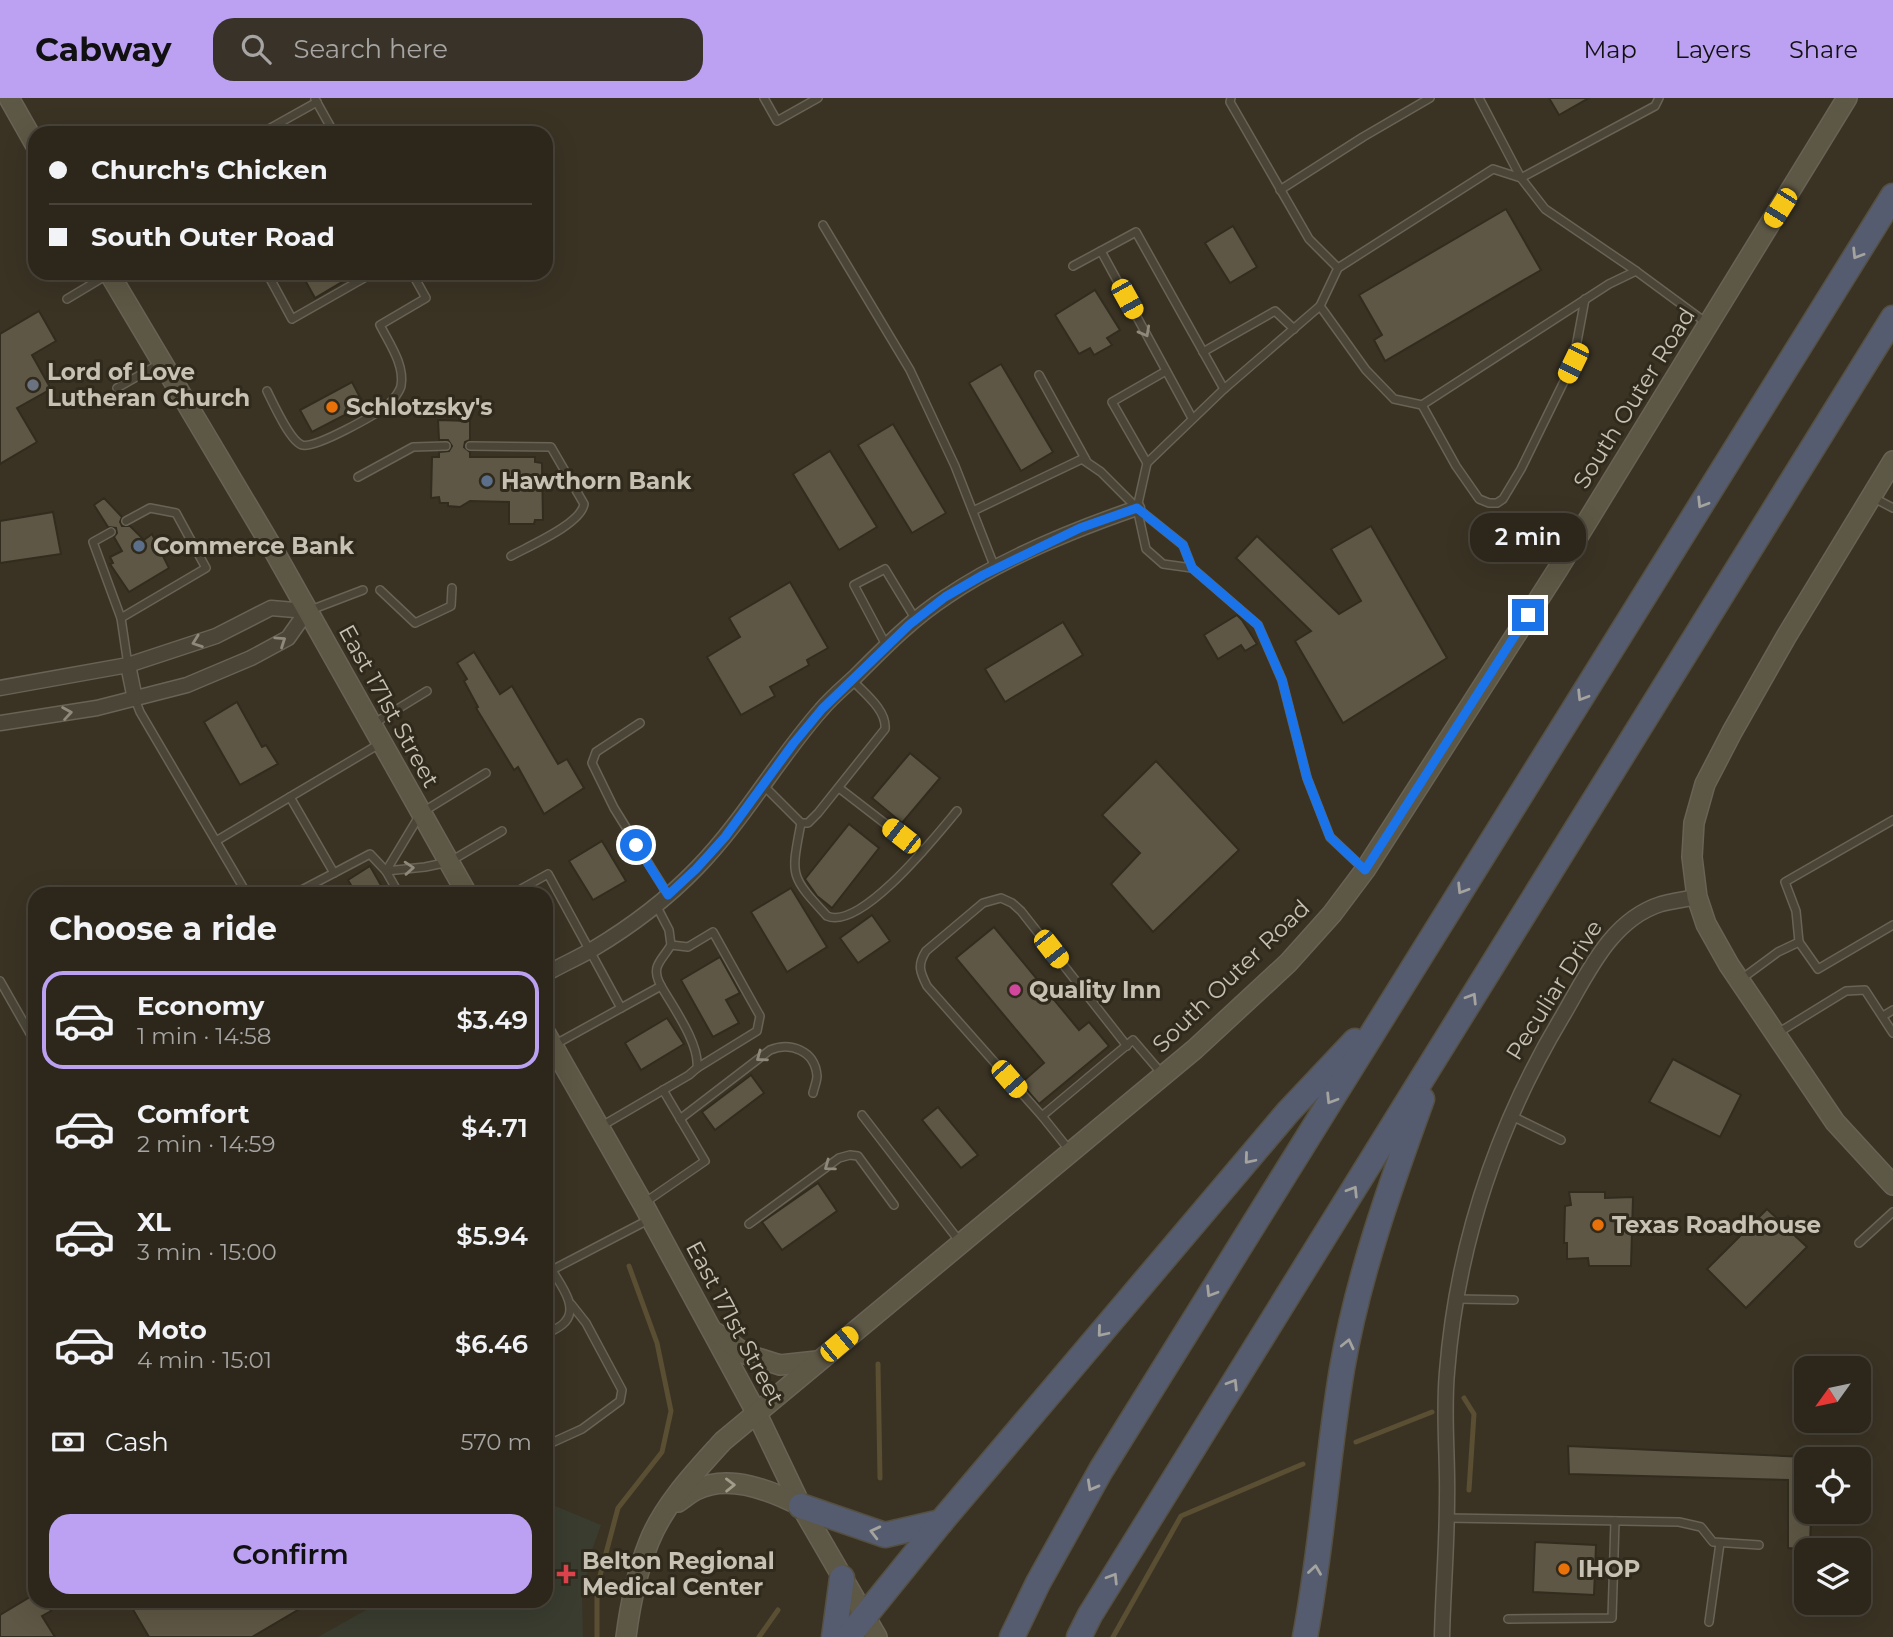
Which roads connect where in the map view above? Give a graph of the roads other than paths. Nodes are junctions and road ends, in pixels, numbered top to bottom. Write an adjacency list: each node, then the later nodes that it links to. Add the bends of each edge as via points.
1 (9, 98): 12 (street)
2 (764, 98): 3 (lane, via 777,121)
3 (818, 98)
4 (1231, 98): 14 (lane)
5 (1430, 98): 14 (lane)
6 (1479, 98): 13 (lane)
7 (1659, 98): 13 (lane, via 1655,106)
8 (1847, 98): 30 (street, South Outer Road)
9 (316, 100): 10 (lane); 11 (lane)
10 (273, 126)
11 (330, 126)
12 (28, 132)
13 (1521, 178): 19 (lane, via 1493,169); 20 (lane, via 1545,209)
14 (1280, 190): 19 (lane, via 1309,239)
15 (1893, 195): 103 (highway, one-way to 103)
16 (823, 225): 50 (lane, via 910,370)
17 (1101, 251): 18 (lane); 32 (lane, via 1136,232); 34 (lane, one-way to 34)
18 (1073, 266)
19 (1338, 268): 28 (lane)
20 (1636, 271): 27 (lane); 30 (lane)
21 (98, 280): 26 (lane)
22 (114, 280): 33 (street, East 171st Street)
23 (271, 280): 24 (lane, via 292,319)
24 (361, 280)
25 (416, 280): 38 (lane, via 426,298 380,325 401,368 401,387 390,403 327,440 303,445 294,440)
26 (66, 299)
27 (1585, 299): 39 (lane); 39 (lane, via 1573,363 1521,469 1497,503 1479,499)
28 (1320, 306): 31 (lane); 39 (lane, via 1366,370 1394,399)
29 (1893, 318): 111 (highway, one-way to 29)
30 (1709, 325): 85 (street, South Outer Road)
31 (1294, 329): 32 (lane, via 1275,310); 37 (lane)
32 (1203, 352): 37 (lane)
33 (162, 362): 36 (lane); 59 (street, East 171st Street)
34 (1166, 370): 40 (lane); 45 (lane, via 1112,402)
35 (1039, 375): 43 (lane)
36 (117, 388)
37 (1224, 389): 40 (lane)
38 (267, 391)
39 (1422, 405)
40 (1192, 418): 45 (lane)
41 (446, 446): 46 (lane, via 413,447)
42 (470, 446): 53 (lane, via 551,447 584,504 583,512 572,522)
43 (1087, 461): 48 (lane); 50 (lane, via 1078,460)
44 (1893, 461): 47 (street)
45 (1147, 463): 48 (lane)
46 (358, 477)
47 (1871, 497): 49 (lane); 93 (street, via 1705,784 1694,823)
48 (1137, 508): 54 (lane, via 1183,545); 54 (lane, via 1146,549 1163,564); 55 (street, via 1080,528)
49 (1893, 508)
50 (973, 512): 55 (lane)
51 (126, 521): 60 (lane, via 150,508 176,513 206,568)
52 (111, 532): 60 (lane, via 93,542)
53 (511, 556)
54 (1192, 568): 85 (lane, via 1258,625 1282,680 1307,778 1330,837)
55 (995, 569): 61 (street, via 945,597)
56 (452, 588): 58 (lane, via 451,606 415,623)
57 (363, 590): 59 (lane)
58 (380, 590)
59 (307, 611): 63 (street, one-way to 63, via 271,608 216,636); 67 (street, one-way to 59, via 187,685 251,658 288,638); 70 (street, East 171st Street)
60 (121, 618): 63 (lane)
61 (916, 620): 62 (street); 62 (lane, via 885,569 854,585)
62 (886, 646): 64 (street)
63 (128, 666): 65 (street); 67 (street)
64 (852, 680): 73 (street, via 822,709); 74 (lane, via 882,713 886,729)
65 (0, 688)
66 (427, 691): 70 (lane)
67 (135, 699): 68 (street, one-way to 67); 81 (lane)
68 (0, 723)
69 (640, 723): 92 (lane, via 596,751 592,763)
70 (372, 724): 71 (street, East 171st Street)
71 (382, 742): 75 (lane); 77 (street, East 171st Street)
72 (486, 773): 77 (lane)
73 (763, 785): 79 (lane); 92 (street, via 725,837)
74 (839, 788): 79 (lane, via 808,823); 82 (lane)
75 (290, 797): 81 (lane); 86 (lane)
76 (957, 811): 82 (lane)
77 (421, 813): 83 (street, East 171st Street); 84 (lane)
78 (1893, 820): 96 (lane, via 1784,882 1796,911)
79 (802, 823): 82 (lane, via 794,859 797,882 830,918 855,913)
80 (502, 831): 83 (lane)
81 (216, 841): 87 (lane)
82 (922, 852)
83 (449, 862): 84 (lane, one-way to 83); 90 (street, East 171st Street)
84 (386, 870): 86 (lane, via 370,854); 89 (lane)
85 (1365, 870): 115 (street, South Outer Road, via 1288,963)
86 (334, 873): 88 (lane)
87 (243, 887)
88 (307, 887)
89 (395, 887)
90 (463, 887)
91 (525, 887): 98 (lane, via 548,874)
92 (668, 895): 94 (street)
93 (1697, 897): 101 (street, via 1706,924); 119 (street, Peculiar Drive, via 1641,914 1607,944 1538,1058)
94 (656, 905): 97 (lane); 98 (street)
95 (1893, 925): 96 (lane, via 1818,969)
96 (1799, 942): 101 (lane)
97 (671, 945): 102 (lane, via 656,967); 114 (lane, via 688,947 713,932 760,1016 757,1031)
98 (591, 951): 99 (street); 104 (lane)
99 (553, 970)
100 (0, 981): 107 (lane)
101 (1740, 981): 109 (street)
102 (661, 986): 104 (lane); 114 (lane, via 694,1047)
103 (1393, 999): 146 (highway, one-way to 146, via 1287,1112); 156 (highway, one-way to 156, via 1101,1470)
104 (621, 1008): 112 (lane)
105 (1893, 1010): 106 (lane)
106 (1883, 1016): 108 (lane); 109 (lane, via 1865,990 1846,991)
107 (28, 1030)
108 (1893, 1033)
109 (1775, 1034): 125 (street, via 1835,1122)
110 (1127, 1046): 115 (lane, via 1133,1040); 120 (lane); 120 (lane, via 1013,903 1001,898 983,903 926,951 920,971 927,986)
111 (1441, 1049): 157 (highway, one-way to 111); 158 (highway, one-way to 111, via 1342,1368 1387,1195)
112 (553, 1051)
113 (553, 1055): 122 (street, East 171st Street)
114 (697, 1068): 116 (lane)
115 (1163, 1074): 124 (street, South Outer Road)
116 (663, 1090): 121 (lane); 122 (lane)
117 (813, 1093): 121 (lane, one-way to 121, via 817,1077 813,1065 806,1054 783,1045 770,1050)
118 (862, 1115): 130 (lane)
119 (1511, 1115): 123 (lane); 134 (street, Peculiar Drive, via 1476,1211)
120 (1042, 1116): 124 (lane)
121 (680, 1119): 127 (lane, via 705,1161)
122 (600, 1128): 127 (street, East 171st Street)
123 (1562, 1140)
124 (1070, 1152): 130 (street, South Outer Road)
125 (1893, 1185)
126 (894, 1205): 129 (lane, one-way to 129, via 858,1156 850,1155 839,1158)
127 (647, 1211): 132 (lane); 137 (street, East 171st Street)
128 (1893, 1212): 131 (lane)
129 (749, 1224)
130 (960, 1243): 139 (street, South Outer Road)
131 (1859, 1243)
132 (553, 1268)
133 (553, 1276): 136 (lane)
134 (1456, 1299): 135 (lane); 144 (street, Peculiar Drive, via 1447,1373)
135 (1514, 1300)
136 (571, 1304): 138 (lane, via 566,1322); 141 (lane, via 622,1390 620,1401 583,1429)
137 (711, 1328): 139 (street, via 745,1354 780,1365); 140 (street, East 171st Street)
138 (553, 1330)
139 (818, 1361): 140 (street, South Outer Road)
140 (756, 1412): 142 (street, East 171st Street); 143 (street, South Outer Road, via 723,1441)
141 (553, 1442)
142 (801, 1506): 143 (street, one-way to 142, via 698,1488 732,1482 773,1491); 146 (highway, one-way to 142, via 885,1535); 149 (street, East 171st Street)
143 (668, 1508): 153 (street, South Outer Road, via 650,1540)
144 (1446, 1518): 145 (lane); 159 (street, Peculiar Drive)
145 (1615, 1521): 147 (lane, via 1679,1522 1701,1527 1713,1542); 150 (lane, via 1612,1618)
146 (942, 1522): 152 (highway)
147 (1720, 1543): 148 (lane); 151 (lane)
148 (1759, 1545)
149 (842, 1578): 152 (street, East 171st Street); 154 (highway)
150 (1508, 1619)
151 (1710, 1622)
152 (871, 1628): 155 (highway)
153 (626, 1637)
154 (834, 1637)
155 (848, 1637)
156 (1012, 1637)
157 (1079, 1637)
158 (1305, 1637)
159 (1442, 1637)

